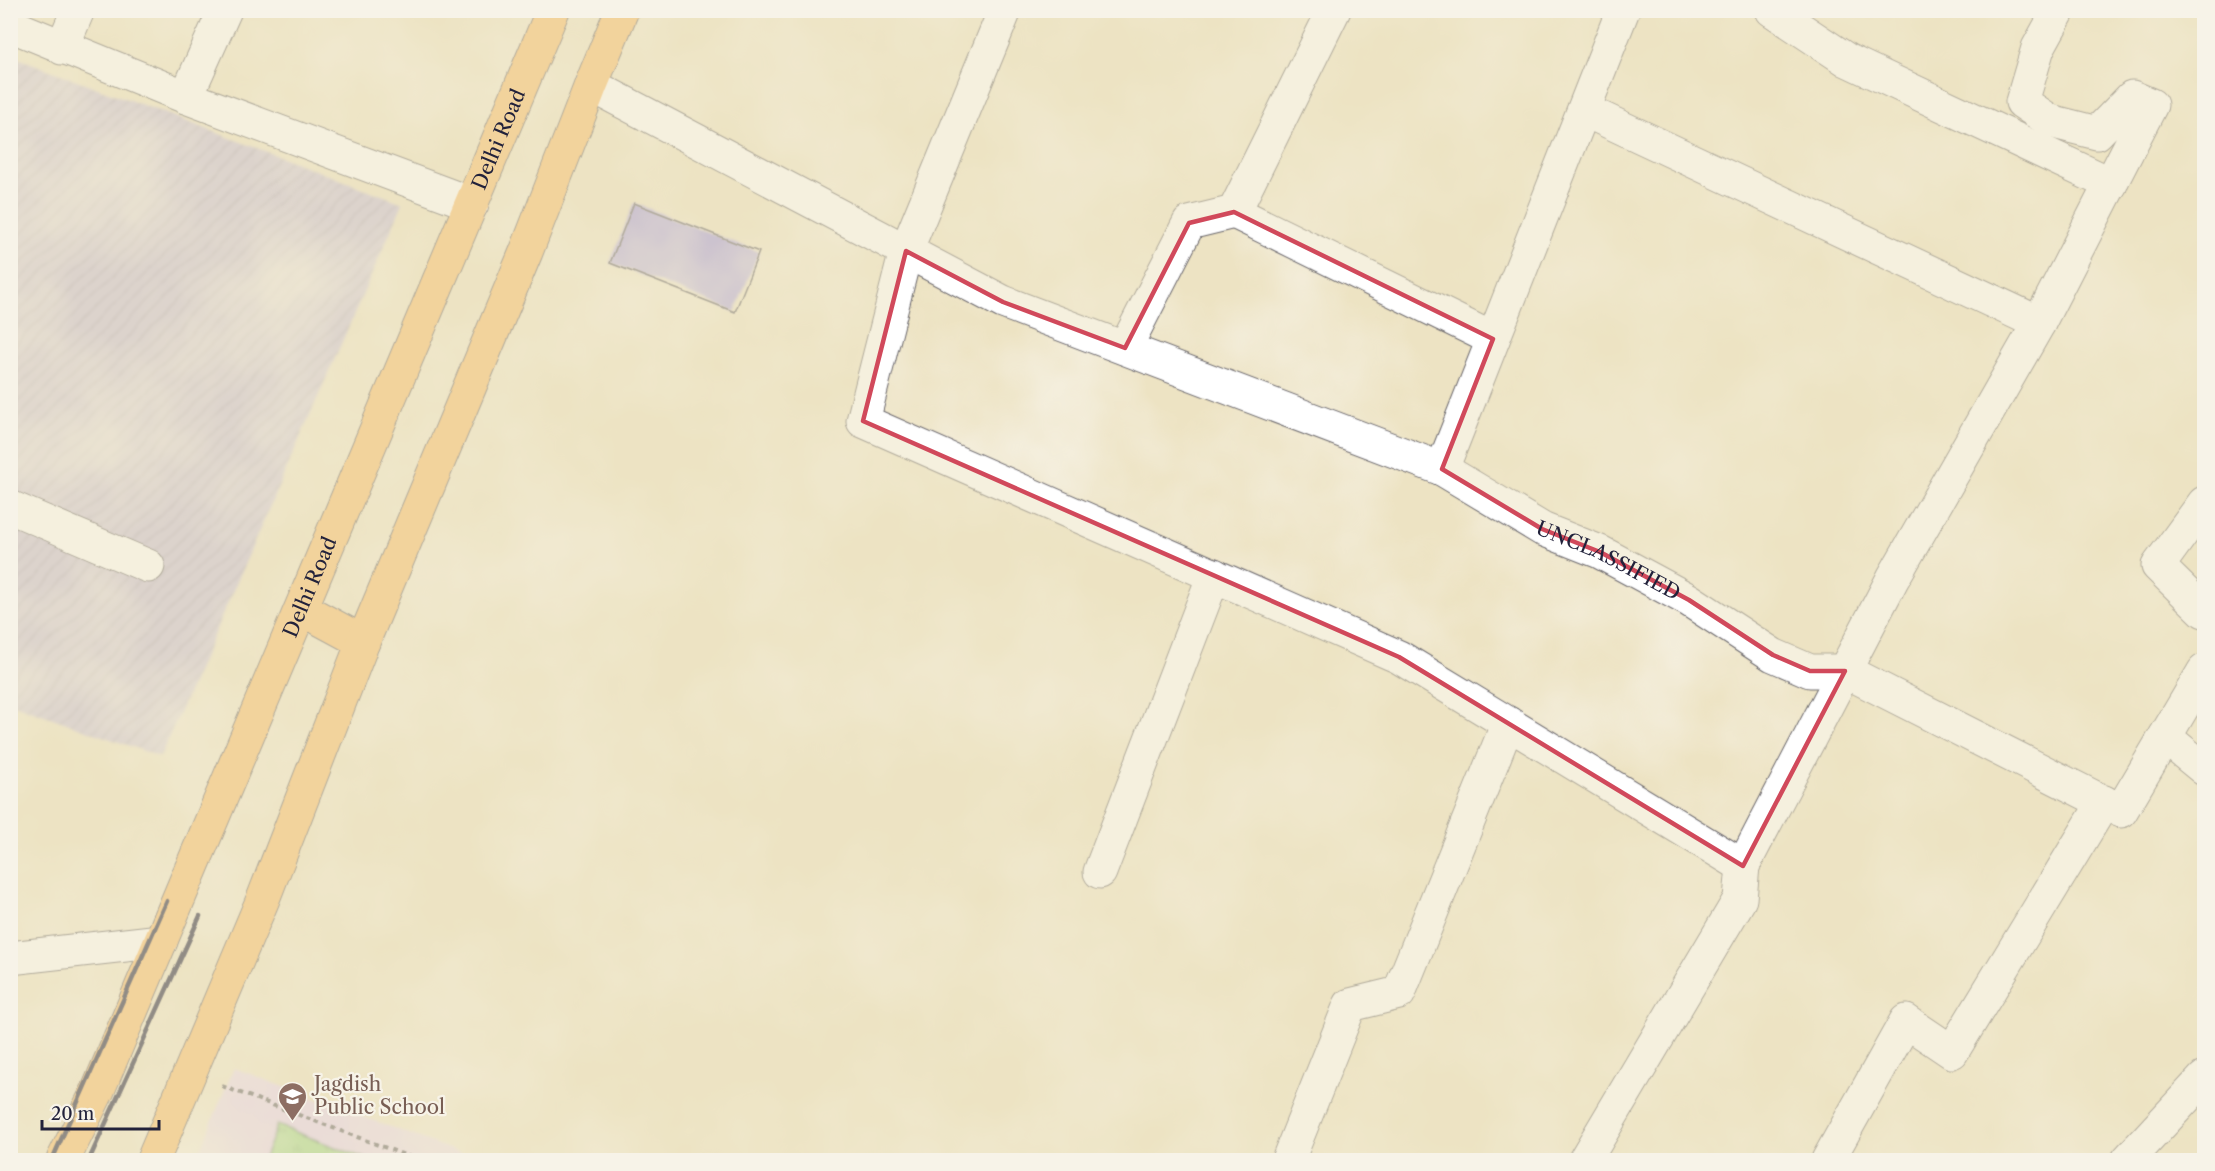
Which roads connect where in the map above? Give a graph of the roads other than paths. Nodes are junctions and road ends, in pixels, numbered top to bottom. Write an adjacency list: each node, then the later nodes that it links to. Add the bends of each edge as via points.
1 (78, 10): 11 (street)
2 (225, 10): 13 (street)
3 (553, 10): 16 (main road, Delhi Road)
4 (622, 10): 12 (main road)
5 (1005, 10): 18 (street)
6 (1334, 10): 17 (street)
7 (1623, 10): 14 (street)
8 (1772, 10): 15 (street, via 1847,60)
9 (2059, 10): 15 (street, via 2038,48 2022,102 2050,121 2097,134 2132,97 2151,105)
10 (10, 25): 11 (street)
11 (62, 48): 13 (street)
12 (591, 85): 18 (street, UNCLASSIFIED); 29 (main road, via 526,252)
13 (186, 97): 16 (street)
14 (1584, 110): 19 (street); 20 (street)
15 (2111, 184): 19 (street)
16 (472, 204): 27 (main road, Delhi Road)
17 (1234, 212): 20 (street); 21 (street, via 1189,223)
18 (906, 251): 21 (street, UNCLASSIFIED, via 1003,302); 26 (street, via 863,421)
19 (2039, 323): 30 (street, via 1893,578)
20 (1493, 339): 22 (street)
21 (1125, 348): 22 (street, UNCLASSIFIED)
22 (1442, 469): 30 (street, UNCLASSIFIED, via 1542,529 1600,552 1689,600 1773,655 1810,671)
23 (2205, 503): 28 (street, via 2158,566)
24 (10, 507): 25 (street)
25 (148, 566)
26 (1214, 575): 32 (street, via 1399,657); 37 (street)
27 (302, 609): 29 (main road); 38 (main road, Delhi Road)
28 (2205, 611)
29 (363, 642): 42 (main road, via 263,899)
30 (1845, 671): 35 (street); 36 (street)
31 (2205, 671): 33 (street)
32 (1508, 723): 36 (street); 43 (street, via 1399,993 1350,1005)
33 (2165, 737): 34 (street); 35 (street, via 2121,812)
34 (2205, 769)
35 (2104, 802): 45 (street, via 1952,1052 1906,1021)
36 (1743, 866): 44 (street, via 1740,899)
37 (1100, 872)
38 (161, 941): 39 (street); 41 (main road, Delhi Road, via 98,1090)
39 (10, 958)
40 (2205, 1078): 46 (street)
41 (63, 1161)
42 (153, 1161)
43 (1288, 1161)
44 (1585, 1161)
45 (1828, 1161)
46 (2128, 1161)

